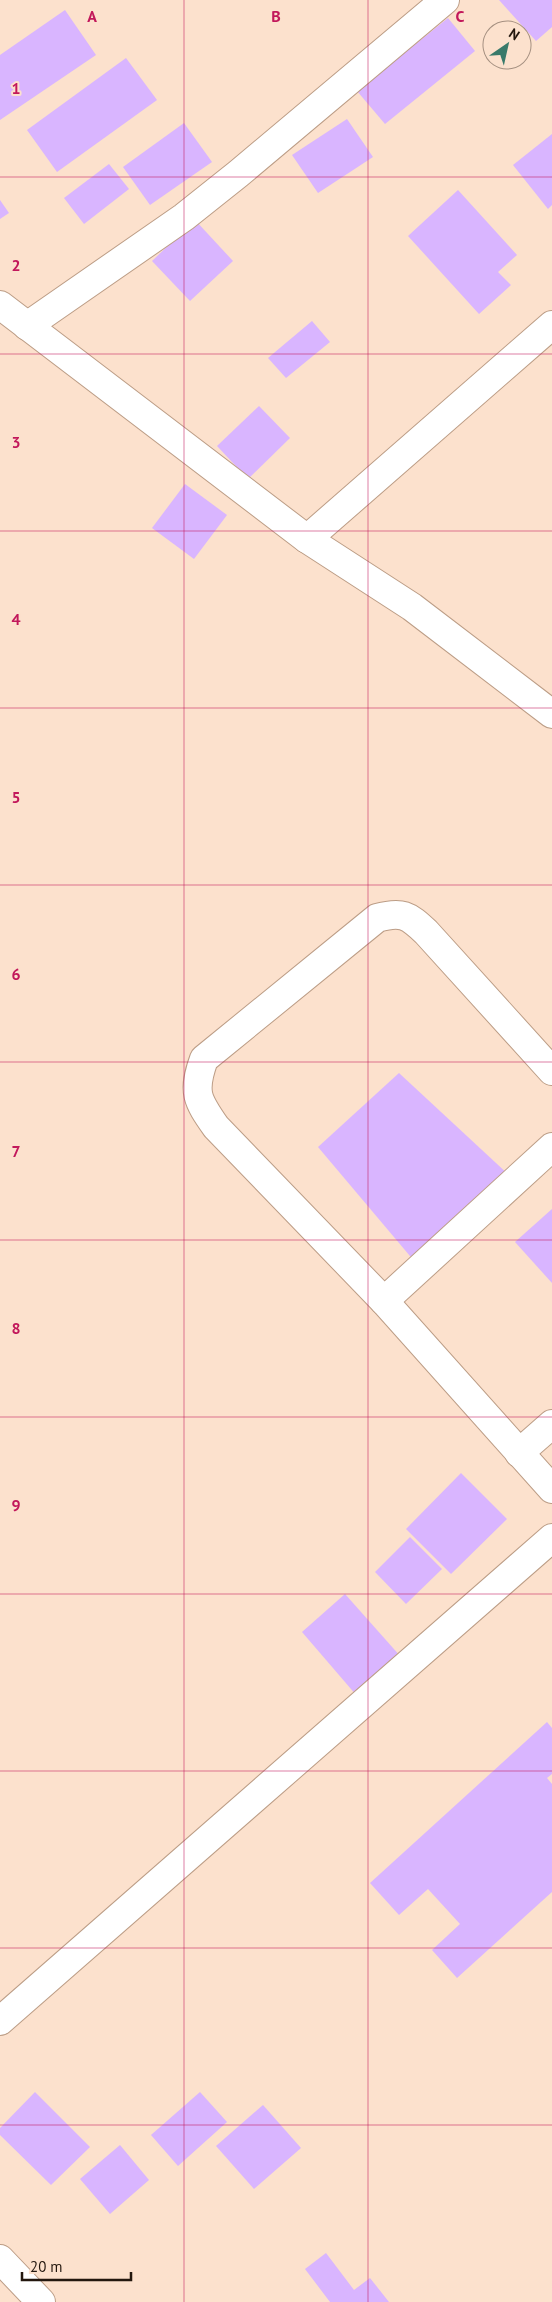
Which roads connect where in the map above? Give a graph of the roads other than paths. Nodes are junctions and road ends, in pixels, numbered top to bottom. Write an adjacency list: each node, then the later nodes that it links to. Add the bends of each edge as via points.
1 (445, 0): 4 (street, via 184,217)
2 (0, 305): 4 (street)
3 (552, 325): 5 (street)
4 (27, 326): 5 (street)
5 (307, 538): 6 (street, via 412,607)
6 (552, 714)
7 (552, 1071): 9 (street, via 426,932 411,918 396,913 377,918 204,1059 196,1082 202,1107 216,1127)
8 (552, 1147): 9 (street)
9 (384, 1301): 11 (street)
10 (552, 1424): 11 (street)
11 (519, 1453): 12 (street)
12 (552, 1489)
13 (552, 1538): 14 (street)
14 (0, 2021)
15 (0, 2259): 16 (street)
16 (30, 2298)

